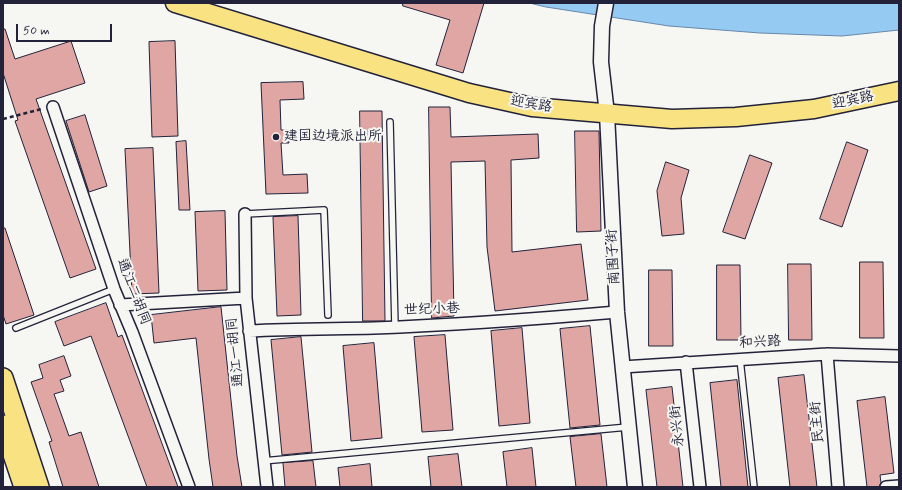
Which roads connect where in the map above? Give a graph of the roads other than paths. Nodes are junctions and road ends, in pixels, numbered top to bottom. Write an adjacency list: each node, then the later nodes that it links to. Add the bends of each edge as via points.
1 (175, 3): 5 (main road, 迎宾路, via 469,93 532,107)
2 (606, 3): 5 (street, 南围子街, via 602,26 601,62)
3 (899, 91): 5 (main road, 迎宾路, via 814,109 736,117 672,119)
4 (52, 107): 8 (street, 通江二胡同)
5 (607, 114): 11 (street, 南围子街)
6 (390, 122): 13 (lane)
7 (244, 214): 9 (street, 通江一胡同); 12 (lane, via 324,210)
8 (114, 289): 10 (street, 通江二胡同); 14 (lane)
9 (246, 298): 10 (street); 15 (street, 通江一胡同)
10 (120, 305): 28 (street, 通江二胡同)
11 (617, 312): 13 (street, 世纪小巷, via 473,324); 20 (street, 南围子街)
12 (328, 315)
13 (395, 327): 15 (street, 世纪小巷)
14 (16, 328)
15 (249, 331): 24 (street, 通江一胡同)
16 (826, 354): 17 (street, 和兴路); 18 (street, 和兴路); 33 (street, 民主街)
17 (899, 356)
18 (740, 359): 19 (street, 和兴路); 32 (lane)
19 (686, 362): 20 (street, 和兴路); 31 (street, 永兴街)
20 (622, 367): 23 (street, 南围子街)
21 (3, 378): 27 (highway)
22 (3, 425): 26 (highway)
23 (629, 427): 24 (lane); 30 (street, 南围子街)
24 (263, 461): 29 (street, 通江一胡同)
25 (899, 486): 34 (street)
26 (24, 487)
27 (39, 487)
28 (189, 487)
29 (267, 487)
30 (635, 487)
31 (700, 487)
32 (754, 487)
33 (838, 487)
34 (886, 487)

